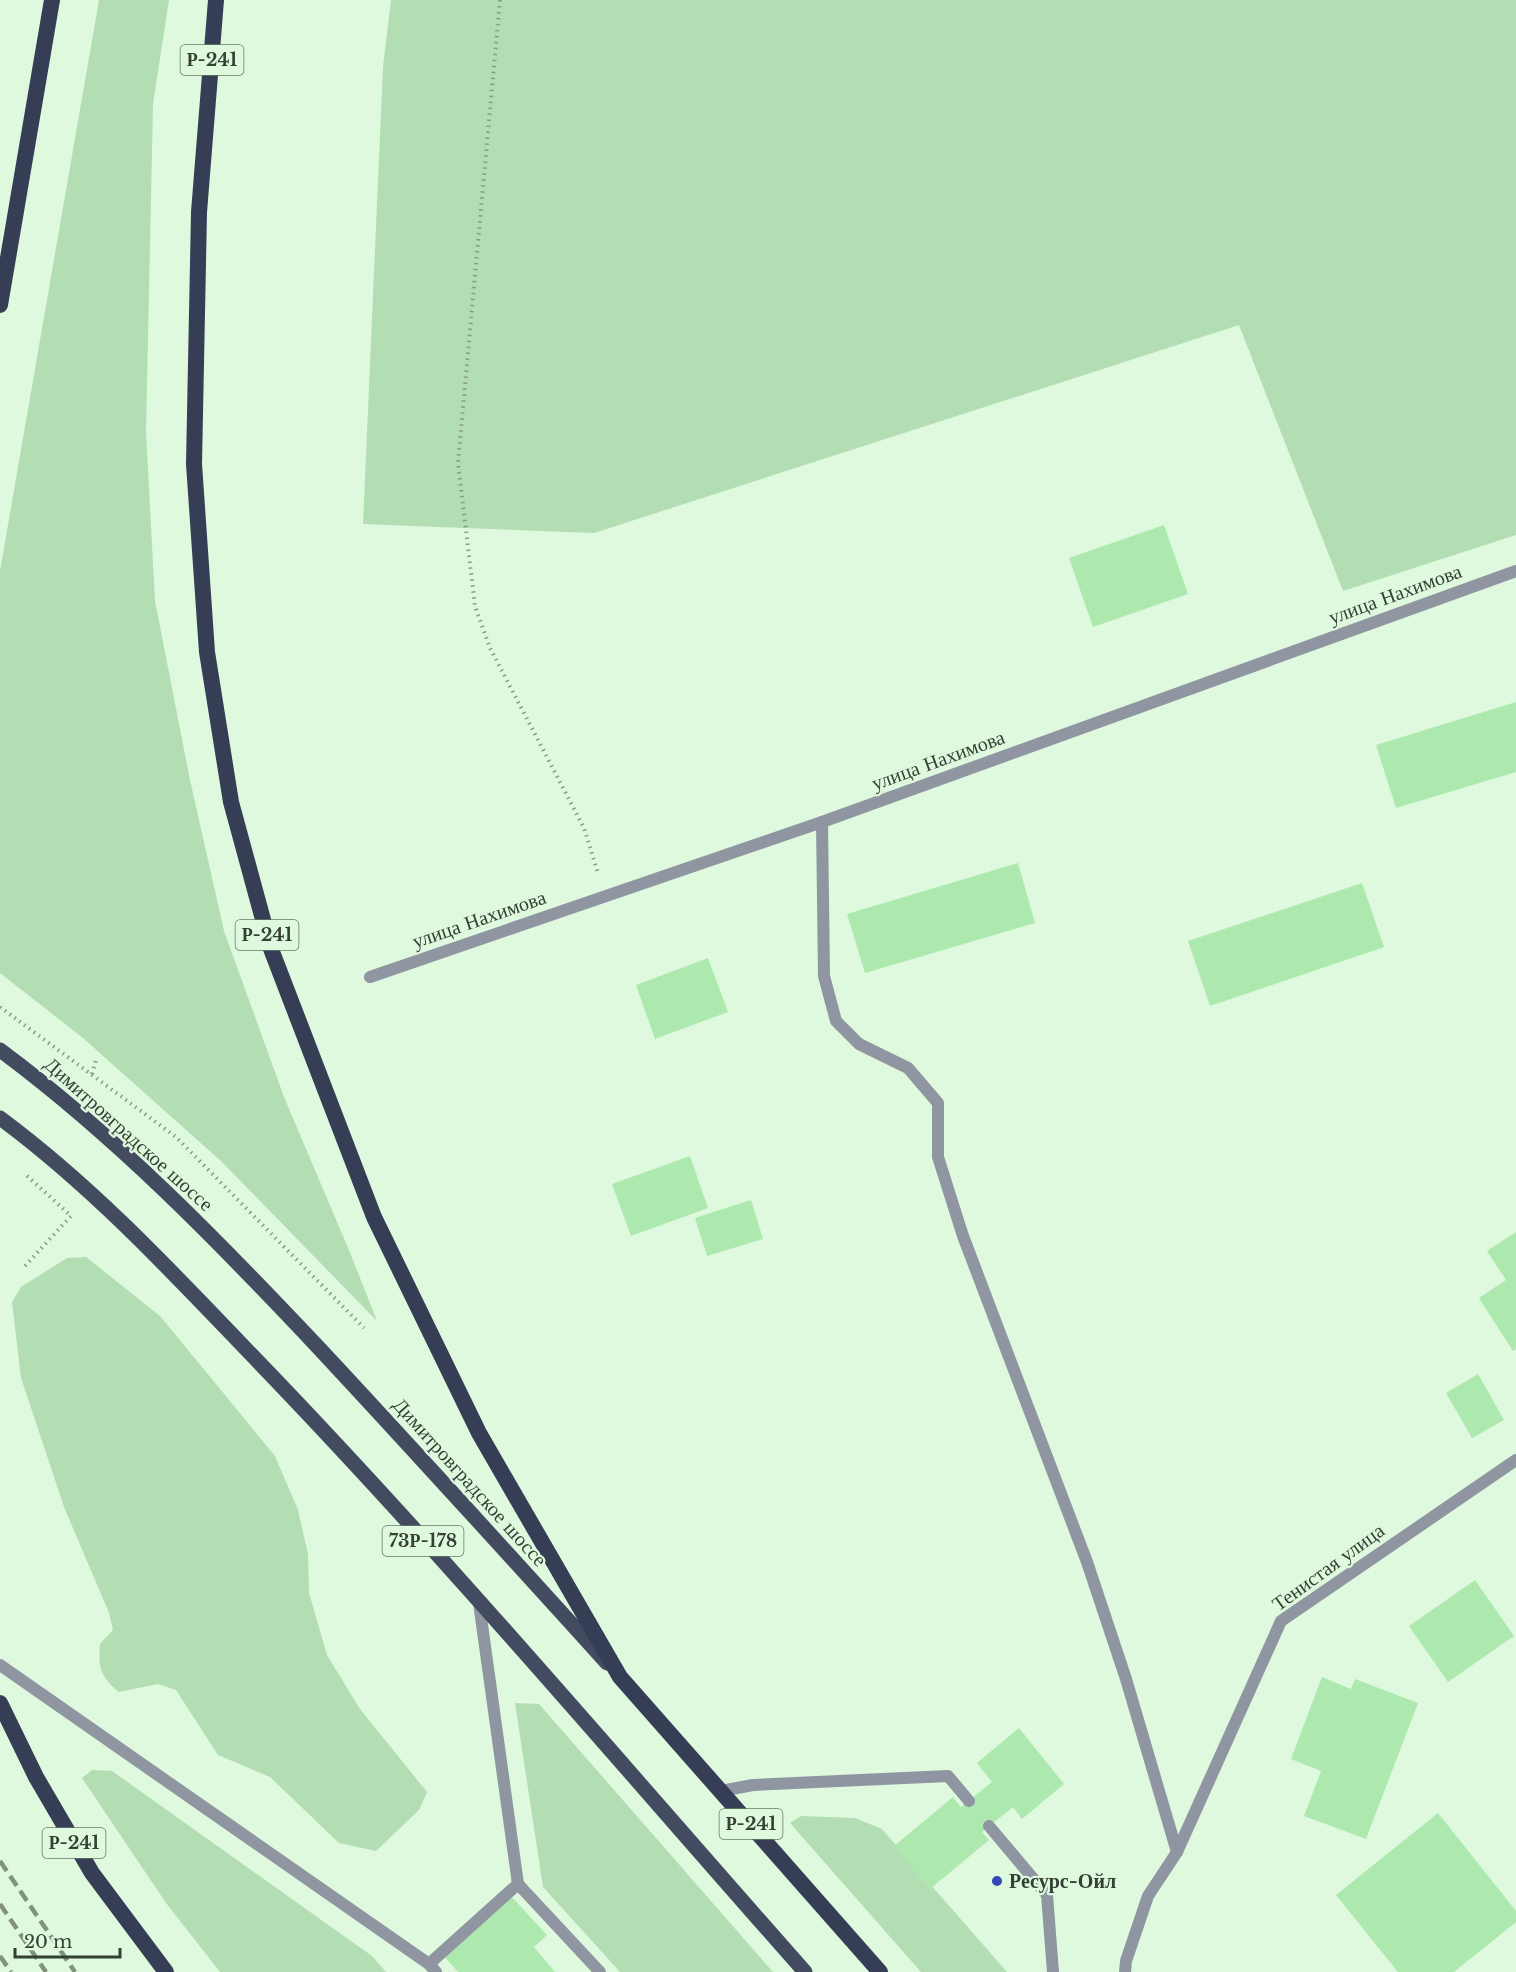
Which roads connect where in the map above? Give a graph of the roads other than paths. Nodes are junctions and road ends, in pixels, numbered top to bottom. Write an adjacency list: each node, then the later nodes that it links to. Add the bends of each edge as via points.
1 (52, 0): 3 (highway)
2 (216, 0): 12 (highway, Р-241, via 199,212 194,464 207,652 231,802 271,949 374,1217 478,1433)
3 (0, 305)
4 (1516, 571): 5 (street, улица Нахимова)
5 (822, 822): 6 (street, улица Нахимова); 17 (street, via 824,976 836,1021 859,1044 908,1068 938,1103 938,1157 963,1236 1087,1562)
6 (370, 977)
7 (0, 1050): 12 (main road, Димитровградское шоссе / 73Р-178, via 52,1088 223,1246)
8 (0, 1118): 10 (main road, 73Р-178, via 75,1179 174,1275 319,1425)
9 (1516, 1460): 17 (street, Тенистая улица, via 1281,1621)
10 (479, 1603): 18 (street); 22 (main road, 73Р-178)
11 (0, 1665): 19 (street)
12 (620, 1677): 14 (highway, Димитровградское шоссе / Р-241)
13 (0, 1703): 20 (highway, Р-241, via 36,1777 92,1873)
14 (722, 1791): 15 (street, via 753,1785 948,1776); 23 (highway, Димитровградское шоссе / Р-241)
15 (969, 1801)
16 (989, 1826): 24 (street, via 1047,1895)
17 (1177, 1852): 25 (street, Тенистая улица, via 1148,1896)
18 (518, 1884): 19 (street); 21 (street)
19 (432, 1968)
20 (166, 1972)
21 (600, 1972)
22 (805, 1972)
23 (880, 1972)
24 (1053, 1972)
25 (1125, 1972)

